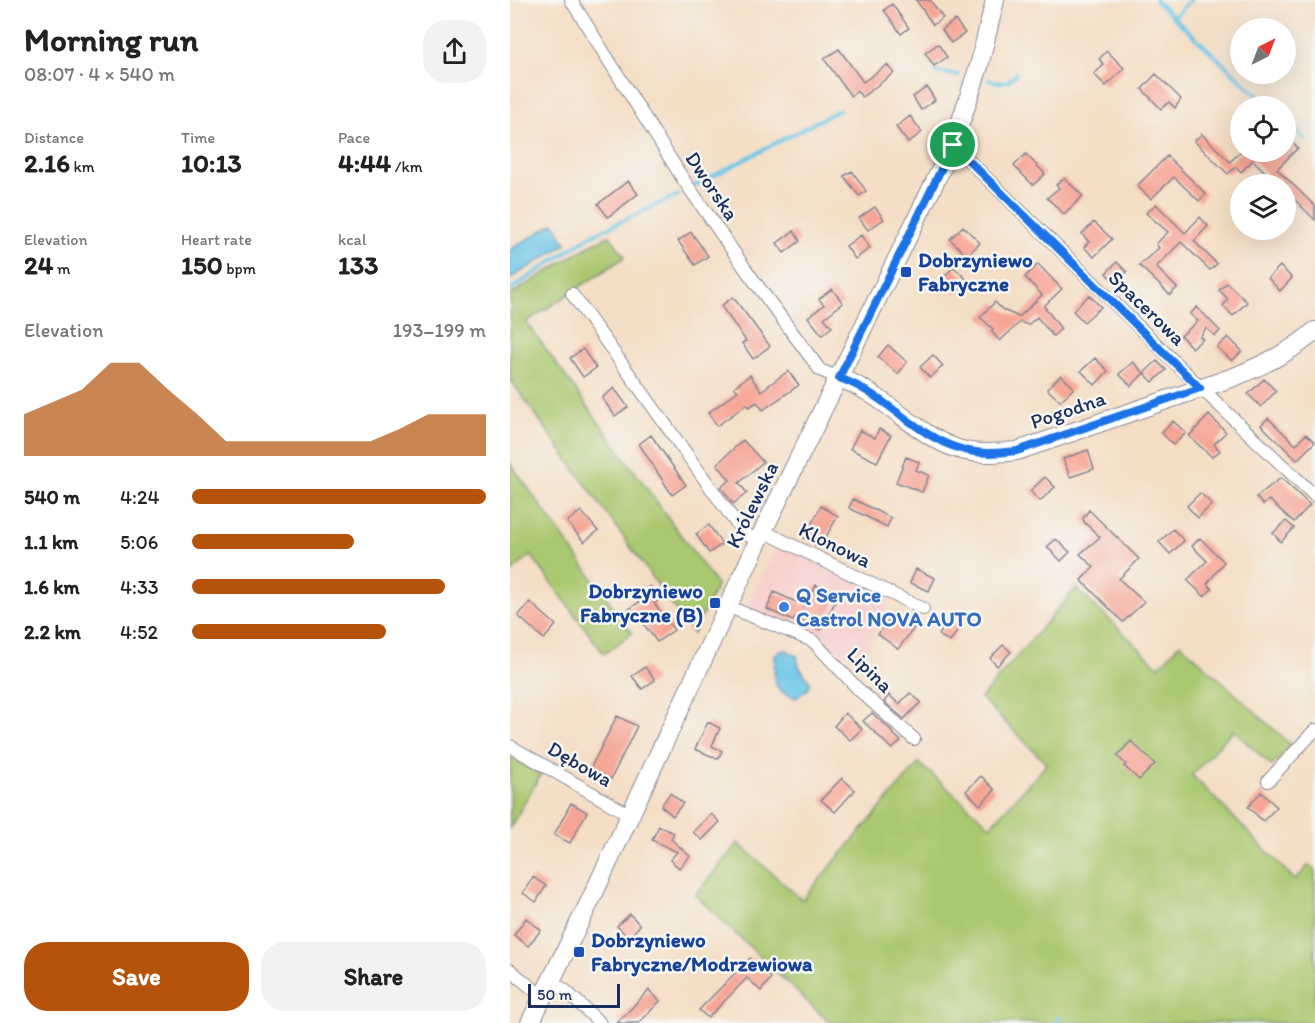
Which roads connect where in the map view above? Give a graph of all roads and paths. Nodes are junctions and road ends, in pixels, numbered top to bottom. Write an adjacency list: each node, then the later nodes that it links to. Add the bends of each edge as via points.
1 (571, 0): 6 (street, Dworska, via 683,179 749,274 820,370)
2 (995, 0): 3 (street, Królewska)
3 (953, 145): 6 (street, Królewska); 7 (street, Spacerowa)
4 (572, 294): 9 (street, Klonowa, via 736,523 744,533)
5 (1315, 331): 7 (street, Pogodna, via 1262,365)
6 (839, 378): 7 (street, Pogodna, via 871,393 936,439 958,449 998,453 1017,451); 9 (street, Królewska)
7 (1200, 388): 8 (street, Spacerowa)
8 (1315, 496)
9 (761, 536): 10 (street, Królewska); 11 (street, Klonowa)
10 (729, 607): 13 (street, Lipina, via 813,641 859,690); 16 (street, Królewska)
11 (923, 609)
12 (1315, 730): 15 (street)
13 (914, 739)
14 (510, 746): 16 (street, Dębowa)
15 (1268, 781)
16 (630, 815): 18 (street, Królewska)
17 (510, 970): 18 (street, via 533,989)
18 (547, 988): 19 (street, Królewska); 20 (street, via 566,991)
19 (530, 1023)
20 (600, 1023)

